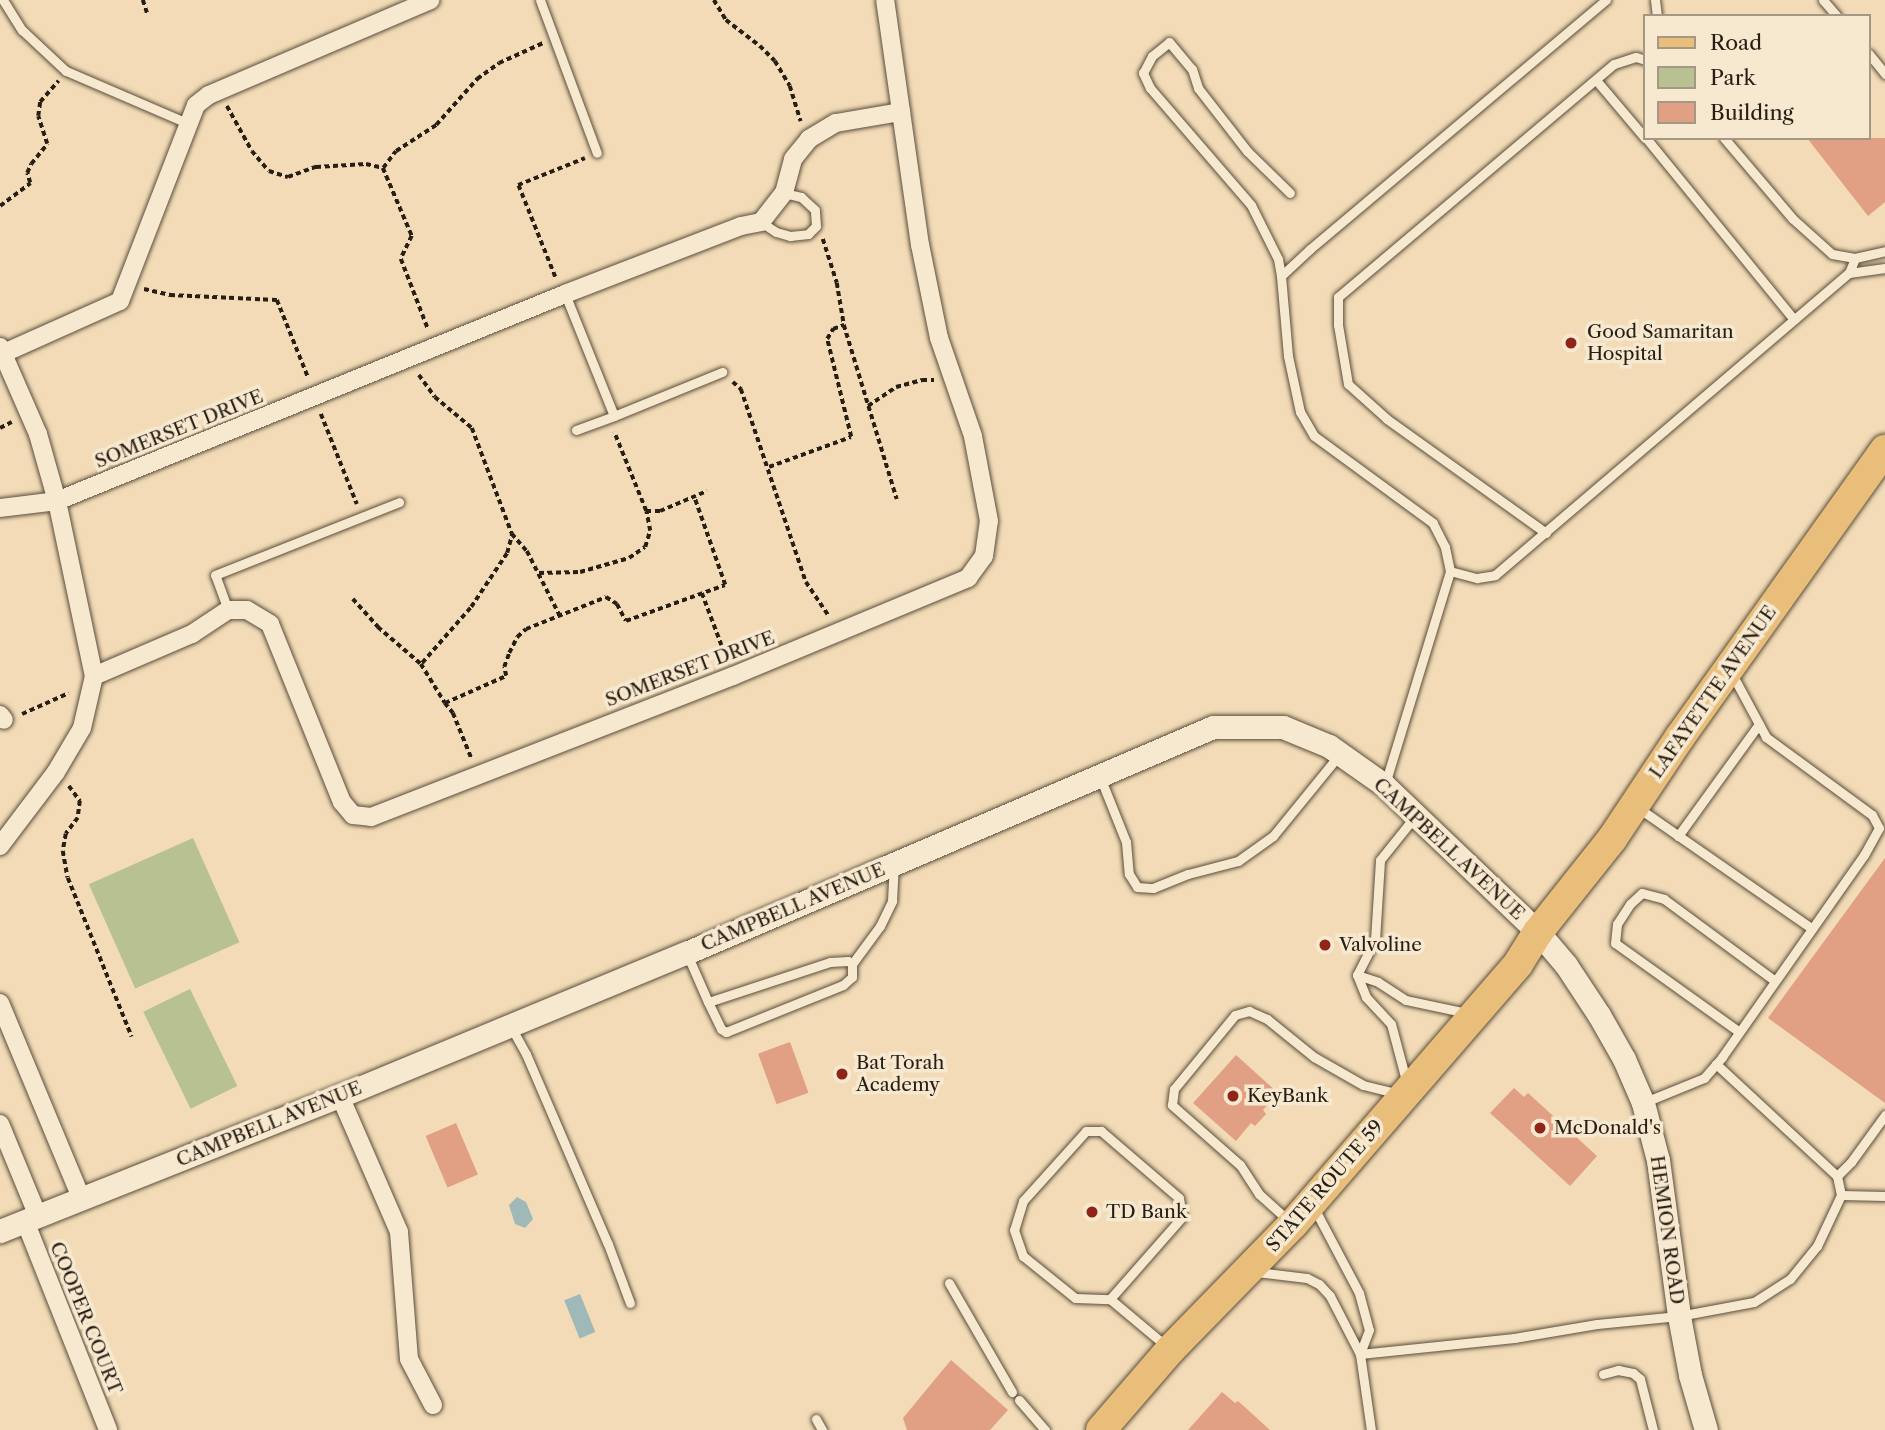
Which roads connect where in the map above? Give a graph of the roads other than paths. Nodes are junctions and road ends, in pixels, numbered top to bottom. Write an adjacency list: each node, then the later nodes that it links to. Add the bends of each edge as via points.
1 (3, 0): 13 (lane, via 22,30 66,71)
2 (431, 0): 13 (street, via 221,90 195,105)
3 (540, 0): 17 (lane)
4 (885, 0): 12 (street, SOMERSET DRIVE)
5 (1823, 0): 7 (lane)
6 (1605, 1): 25 (lane)
7 (1835, 14)
8 (1871, 56): 10 (lane)
9 (1644, 60): 11 (lane, via 1636,57 1614,64)
10 (1885, 74)
11 (1595, 80): 14 (lane); 36 (lane, via 1338,297 1348,384 1387,419)
12 (901, 111): 18 (street, via 836,123 809,139 793,159); 38 (street, SOMERSET DRIVE, via 939,338 973,436 989,520 985,556 968,578 733,676 371,817 353,815 342,802 270,624 247,610)
13 (187, 123): 28 (street, via 120,301)
14 (1644, 136)
15 (1648, 140): 27 (lane)
16 (1726, 140): 22 (lane, via 1793,219 1832,254)
17 (597, 153)
18 (784, 193): 20 (street); 20 (lane, via 801,197 815,210 816,226 807,234 790,236)
19 (1290, 193): 25 (lane, via 1247,150 1169,42 1152,56 1143,73 1150,88 1251,205 1278,259)
20 (761, 222): 26 (street, SOMERSET DRIVE)
21 (1885, 251): 22 (lane)
22 (1855, 258): 24 (lane)
23 (1885, 268): 24 (lane)
24 (1849, 273): 27 (lane)
25 (1281, 276): 37 (lane, via 1288,356 1300,412 1314,436 1433,523 1446,547)
26 (565, 294): 30 (lane); 33 (street, SOMERSET DRIVE)
27 (1793, 318): 36 (lane)
28 (2, 350): 33 (street, via 38,434)
29 (722, 372): 30 (lane)
30 (614, 416): 31 (lane)
31 (576, 430)
32 (1885, 450): 39 (main road, LAFAYETTE AVENUE)
33 (57, 501): 35 (street, SOMERSET DRIVE); 40 (street)
34 (398, 502): 38 (lane, via 215,575)
35 (0, 508)
36 (1546, 533): 37 (lane, via 1495,575 1476,578)
37 (1450, 571): 44 (lane)
38 (228, 610): 40 (street, via 192,634)
39 (1729, 669): 41 (lane); 45 (main road, LAFAYETTE AVENUE)
40 (94, 676): 48 (street, via 82,728 56,772)
41 (1759, 723): 47 (lane); 50 (lane, via 1766,737 1872,815 1879,828)
42 (1340, 754): 43 (street, CAMPBELL AVENUE, via 1283,727 1213,727); 43 (lane, via 1273,835 1238,861 1153,888 1138,887 1129,874 1126,842); 44 (street, CAMPBELL AVENUE)
43 (1100, 777): 49 (street, CAMPBELL AVENUE)
44 (1384, 785): 46 (street, CAMPBELL AVENUE)
45 (1634, 806): 47 (lane); 51 (main road, LAFAYETTE AVENUE)
46 (1416, 815): 51 (street, CAMPBELL AVENUE); 54 (lane, via 1380,860 1375,940)
47 (1678, 836): 50 (lane)
48 (0, 846)
49 (894, 865): 52 (street, CAMPBELL AVENUE); 53 (lane, via 892,901)
50 (1811, 928): 55 (lane)
51 (1538, 932): 58 (main road, STATE ROUTE 59, via 1518,964); 64 (street, HEMION ROAD, via 1599,1015)
52 (686, 953): 56 (lane); 59 (street, CAMPBELL AVENUE)
53 (852, 964): 56 (lane, via 830,962); 56 (lane, via 852,977 843,985 732,1031 721,1029)
54 (1357, 975): 58 (lane, via 1406,1000); 62 (lane, via 1366,998 1391,1024)
55 (1774, 980): 60 (lane); 60 (lane, via 1664,899 1642,893 1630,904 1617,923 1615,943)
56 (708, 1002)
57 (0, 1003): 70 (street)
58 (1475, 1014): 62 (main road, STATE ROUTE 59)
59 (510, 1026): 63 (street, CAMPBELL AVENUE); 77 (lane, via 592,1206)
60 (1738, 1031): 61 (lane)
61 (1716, 1064): 64 (lane, via 1704,1078); 67 (lane)
62 (1406, 1092): 71 (main road, STATE ROUTE 59); 71 (lane, via 1363,1085 1314,1057 1267,1019 1249,1012 1236,1016 1227,1026 1174,1089 1172,1105 1240,1165 1259,1194)
63 (340, 1096): 70 (street, CAMPBELL AVENUE); 82 (street, via 399,1232 409,1359)
64 (1643, 1103): 78 (street, HEMION ROAD, via 1658,1160)
65 (1885, 1115): 67 (lane)
66 (0, 1124): 72 (street, COOPER COURT)
67 (1837, 1176): 68 (lane)
68 (1841, 1195): 69 (lane); 78 (lane, via 1817,1246 1790,1279 1754,1302)
69 (1885, 1196)
70 (81, 1198): 72 (street, CAMPBELL AVENUE)
71 (1302, 1213): 74 (main road, STATE ROUTE 59); 80 (lane, via 1359,1293 1369,1330)
72 (32, 1219): 73 (street, CAMPBELL AVENUE); 84 (street, COOPER COURT)
73 (0, 1231)
74 (1250, 1271): 79 (main road, STATE ROUTE 59); 80 (lane, via 1294,1275 1319,1284 1340,1311)
75 (949, 1283): 86 (lane, via 1016,1396)
76 (1110, 1299): 76 (lane, via 1075,1298 1023,1255 1014,1230 1023,1201 1086,1131 1101,1131 1179,1198 1182,1217); 79 (lane)
77 (630, 1303)
78 (1679, 1316): 80 (lane); 90 (street, HEMION ROAD)
79 (1170, 1350): 87 (main road, STATE ROUTE 59)
80 (1360, 1354): 88 (lane)
81 (1604, 1374): 89 (lane, via 1618,1370 1640,1380)
82 (433, 1405)
83 (816, 1419): 85 (lane)
84 (108, 1430)
85 (822, 1430)
86 (1045, 1430)
87 (1101, 1430)
88 (1371, 1430)
89 (1653, 1430)
90 (1706, 1430)

